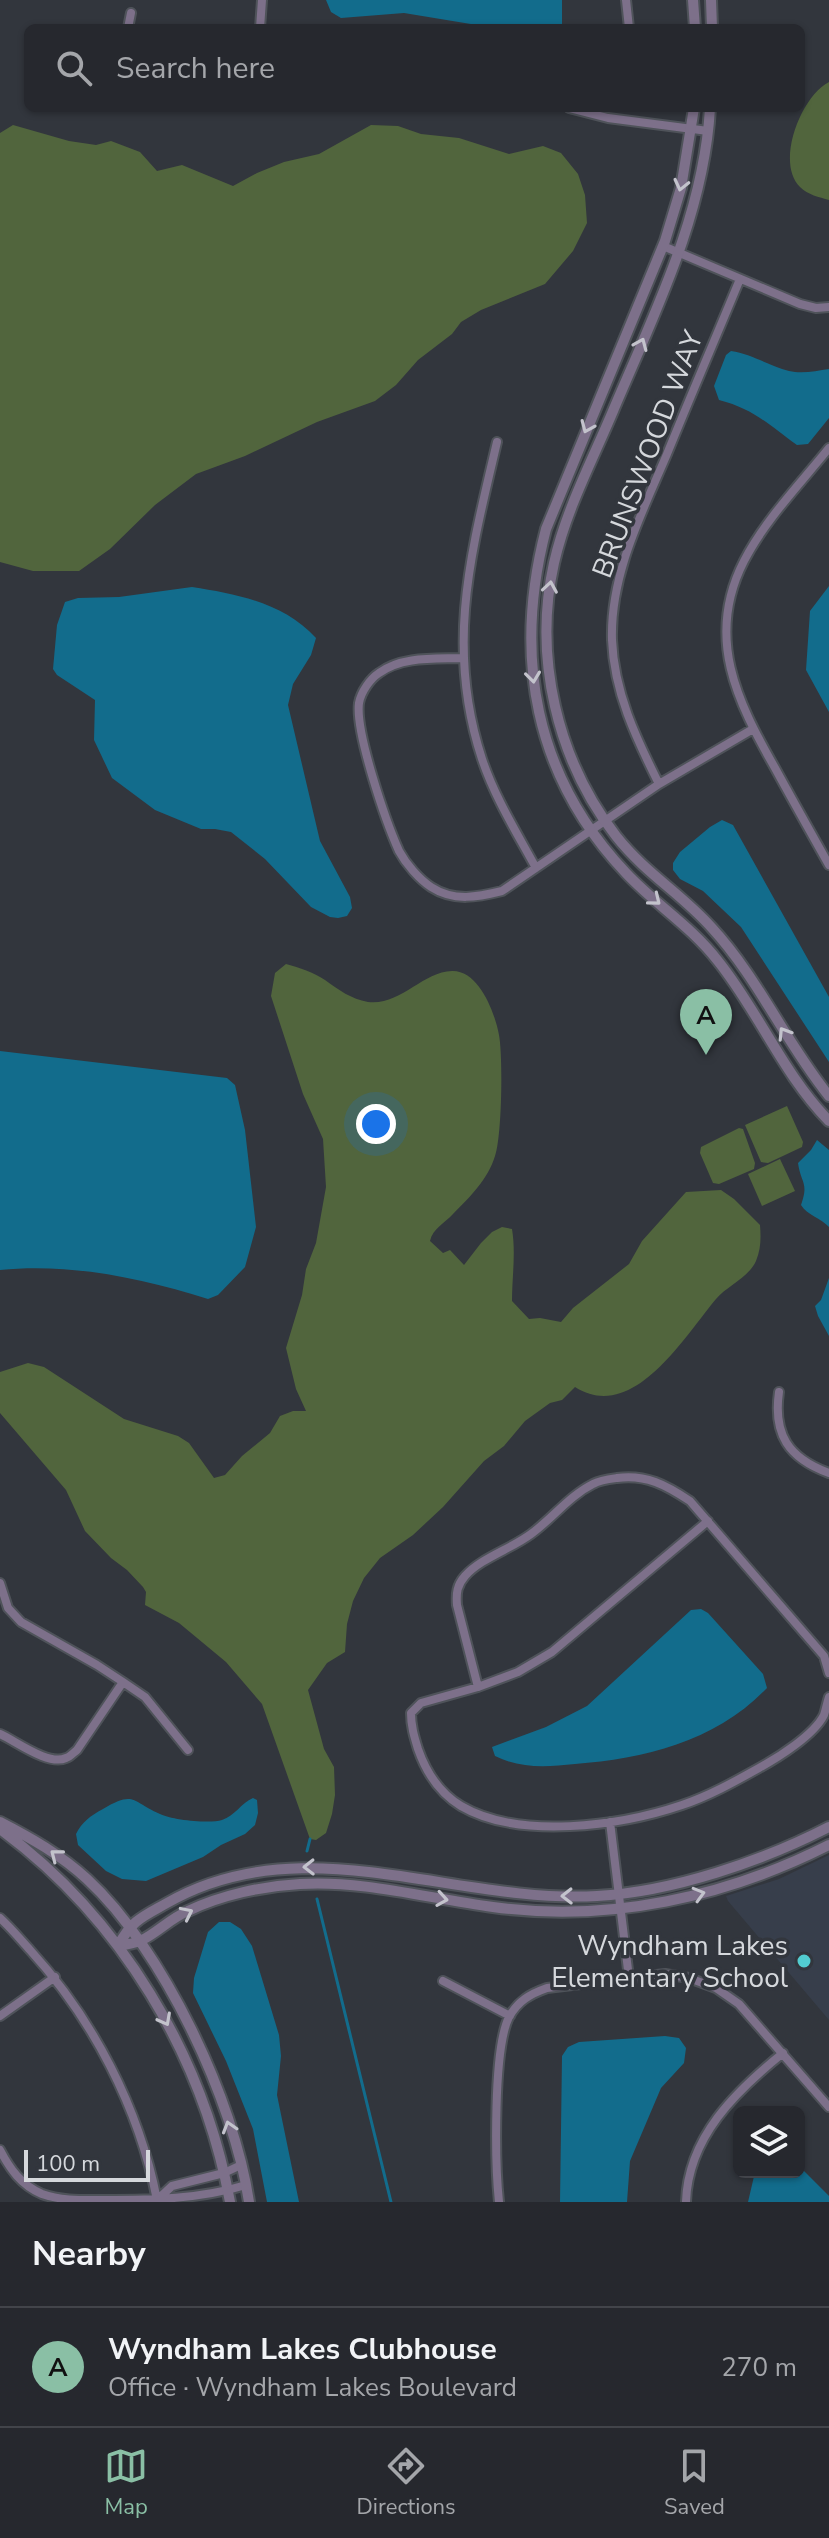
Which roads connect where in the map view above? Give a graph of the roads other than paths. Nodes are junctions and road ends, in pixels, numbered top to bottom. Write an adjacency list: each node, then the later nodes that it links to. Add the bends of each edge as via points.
1 (262, 0): 7 (street)
2 (626, 0): 8 (street)
3 (711, 1): 4 (street); 10 (street)
4 (694, 2): 9 (street)
5 (131, 13): 6 (street)
6 (129, 24)
7 (260, 24)
8 (629, 24)
9 (695, 24)
10 (712, 24)
11 (588, 112): 15 (street)
12 (627, 112): 15 (street)
13 (694, 112): 16 (street)
14 (710, 112): 17 (street)
15 (626, 120): 16 (street)
16 (692, 129): 17 (street); 18 (street, one-way to 18)
17 (708, 131): 19 (street)
18 (663, 246): 19 (street); 28 (street, one-way to 28, via 555,502 531,601 537,709 557,769)
19 (679, 253): 20 (street); 27 (street, one-way to 19, via 573,763 555,707 548,605 568,516)
20 (740, 279): 21 (street, via 800,304); 26 (street, BRUNSWOOD WAY, via 636,528 616,593 612,640 620,693)
21 (829, 307)
22 (497, 442): 24 (street, via 473,544)
23 (829, 448): 25 (street, via 756,539 733,589 726,622 728,658)
24 (462, 658): 30 (street, via 482,759); 30 (street, via 413,660 379,673 365,688 359,718 370,767 400,852 431,887 454,897 479,897 502,891)
25 (753, 729): 26 (street); 29 (street)
26 (659, 784): 27 (street)
27 (605, 821): 28 (street); 31 (street, one-way to 27, via 727,946 637,861)
28 (591, 830): 30 (street); 32 (street, one-way to 32, via 626,873 712,953)
29 (829, 865)
30 (536, 868)
31 (811, 1074): 32 (street); 33 (street)
32 (796, 1082): 34 (street)
33 (829, 1096)
34 (829, 1121)
35 (779, 1392): 36 (street, via 778,1428 788,1446)
36 (829, 1473)
37 (708, 1521): 39 (street, via 824,1656); 41 (street, via 552,1652); 41 (street, via 665,1485 644,1477 617,1477 596,1482 531,1534 476,1565 456,1593)
38 (0, 1583): 40 (street, via 8,1608 21,1622)
39 (829, 1673)
40 (123, 1682): 43 (street, via 66,1759 53,1760); 44 (street, via 145,1697)
41 (478, 1687): 46 (street, via 421,1703 411,1713 425,1769 440,1789 461,1806 494,1820 545,1826)
42 (829, 1697): 46 (street, via 814,1729 774,1760 684,1804)
43 (0, 1734)
44 (188, 1750)
45 (0, 1822): 55 (street, one-way to 45, via 88,1879 42,1843)
46 (610, 1822): 52 (street)
47 (829, 1827): 50 (street)
48 (0, 1829): 57 (street, via 70,1890)
49 (829, 1845): 51 (street)
50 (771, 1854): 51 (street); 52 (street)
51 (778, 1869): 53 (street, one-way to 51, via 687,1898)
52 (618, 1894): 53 (street); 55 (street, one-way to 55, via 516,1895 346,1868 288,1868 245,1873 180,1895)
53 (621, 1909): 56 (street, one-way to 53, via 187,1911 239,1893 298,1884 557,1913); 59 (street)
54 (0, 1918): 58 (street)
55 (128, 1926): 56 (street); 57 (street)
56 (139, 1942): 57 (street); 66 (street, one-way to 56, via 218,2091 183,2011)
57 (118, 1946): 67 (street, one-way to 67, via 185,2059)
58 (55, 1977): 61 (street); 70 (street, via 119,2083 150,2164)
59 (629, 1978): 62 (street, via 547,1988 519,2003); 63 (street, via 665,1974 716,1988 739,2004)
60 (443, 1981): 62 (street)
61 (0, 2016)
62 (510, 2016): 72 (street, via 499,2060)
63 (783, 2053): 64 (street); 73 (street, via 711,2124 697,2152)
64 (829, 2107)
65 (0, 2150): 70 (street, via 16,2175 42,2194 69,2200)
66 (241, 2165): 67 (street); 68 (street)
67 (224, 2173): 69 (street); 70 (street, via 172,2186)
68 (246, 2185): 69 (street); 71 (street)
69 (229, 2196): 70 (street)
70 (157, 2200)
71 (249, 2202)
72 (499, 2202)
73 (686, 2202)

